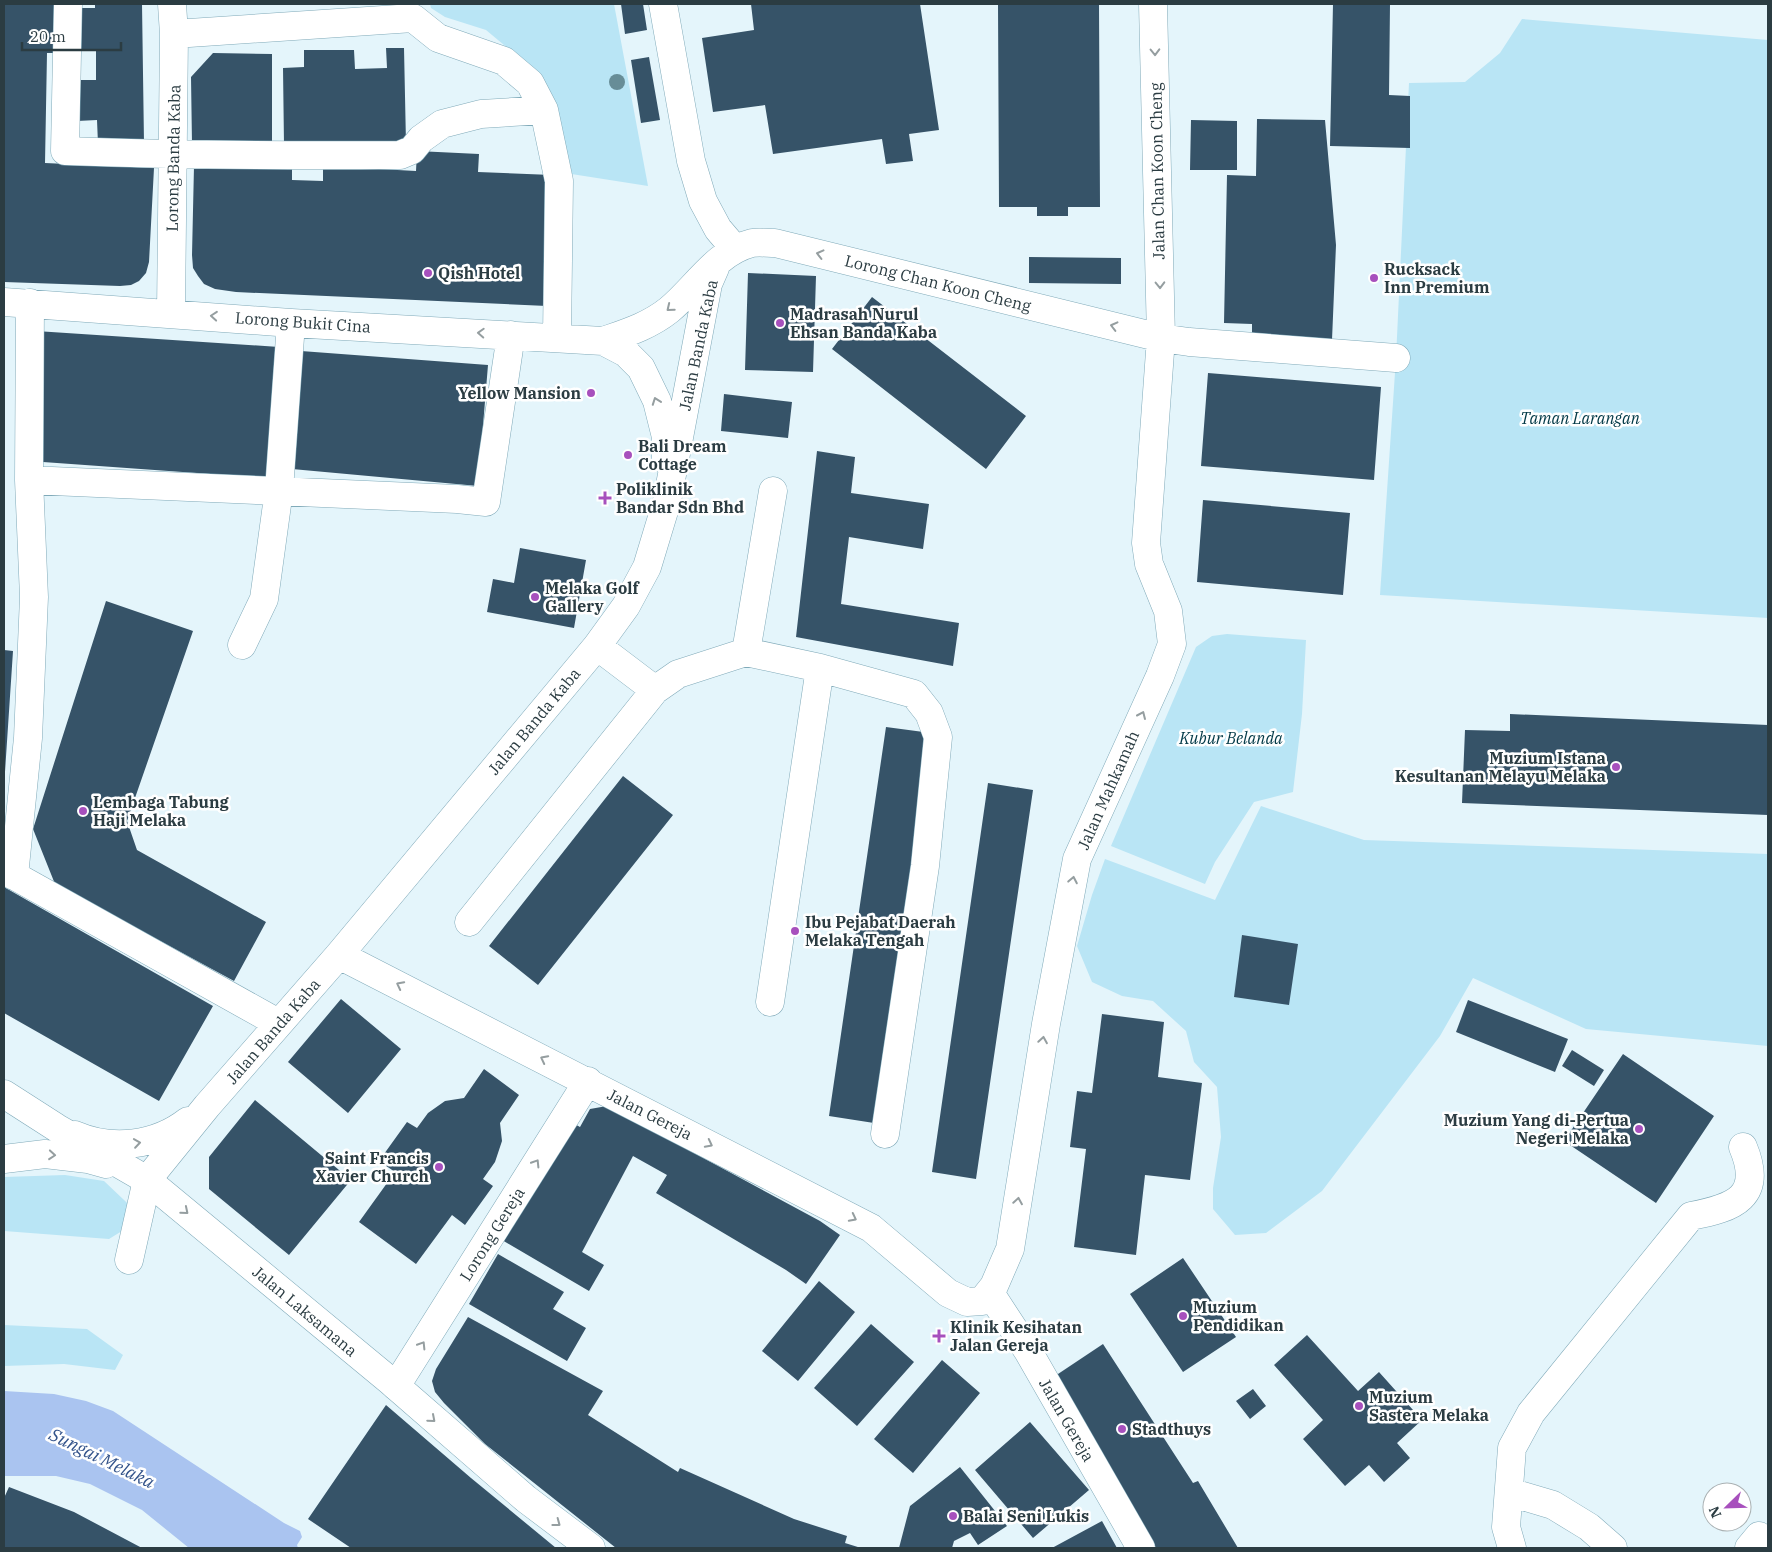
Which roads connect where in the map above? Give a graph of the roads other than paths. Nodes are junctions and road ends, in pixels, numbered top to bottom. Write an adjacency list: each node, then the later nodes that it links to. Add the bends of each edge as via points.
1 (68, 4): 8 (street, via 65,151)
2 (172, 4): 6 (street, Lorong Banda Kaba)
3 (663, 4): 9 (street, via 691,161 703,201 718,229)
4 (1153, 4): 15 (street, Jalan Chan Koon Cheng, one-way to 15)
5 (413, 11): 6 (street); 7 (street, via 438,38 504,61 530,83)
6 (174, 34): 8 (street, Lorong Banda Kaba)
7 (544, 110): 8 (street, via 481,114 442,124 421,138 412,150 400,155); 14 (street, via 560,181)
8 (172, 154): 11 (street, Lorong Banda Kaba)
9 (726, 256): 15 (street, Lorong Chan Koon Cheng, one-way to 9, via 775,243 753,243); 16 (street, Lorong Bukit Cina, one-way to 16, via 668,311 644,326); 21 (street, Jalan Banda Kaba, via 708,284)
10 (17, 302): 11 (street, Lorong Bukit Cina); 18 (street)
11 (171, 313): 12 (street, Lorong Bukit Cina, one-way to 11)
12 (291, 323): 13 (street, Lorong Bukit Cina, one-way to 12); 19 (street)
13 (511, 335): 14 (street, Lorong Bukit Cina); 19 (street, via 486,502)
14 (557, 338): 16 (street, Lorong Bukit Cina)
15 (1161, 338): 17 (street, Lorong Chan Koon Cheng); 41 (street, Jalan Mahkamah, one-way to 15, via 1010,1249 1046,1024 1077,859 1172,644 1168,611 1149,564 1146,543)
16 (603, 341): 21 (street, Lorong Bukit Cina, one-way to 16, via 666,437 657,401 641,368 626,353)
17 (1396, 358)
18 (29, 480): 19 (street); 27 (street, via 34,597 28,738)
19 (279, 490): 22 (street, via 264,599)
20 (773, 491): 24 (street)
21 (667, 501): 23 (street, Jalan Banda Kaba, via 647,567 626,606)
22 (242, 645)
23 (597, 646): 26 (street); 29 (street, Jalan Banda Kaba)
24 (746, 652): 25 (street); 26 (street, via 678,674)
25 (820, 668): 30 (street); 36 (street, via 914,694 929,713 938,737 925,866)
26 (655, 690): 28 (street)
27 (9, 873): 31 (street)
28 (468, 922)
29 (339, 955): 31 (street, Jalan Banda Kaba); 32 (street, Jalan Gereja, one-way to 29)
30 (770, 1002)
31 (278, 1024): 34 (street, Jalan Banda Kaba)
32 (588, 1081): 41 (street, Jalan Gereja, one-way to 41, via 871,1228 962,1300 974,1303 982,1301); 42 (street, Lorong Gereja, one-way to 32)
33 (4, 1094): 35 (street, Jalan Laksamana)
34 (207, 1106): 35 (street, Jalan Banda Kaba, one-way to 34, via 86,1140 135,1144 156,1139 180,1127); 39 (street, Jalan Banda Kaba)
35 (56, 1128): 39 (street, Jalan Laksamana)
36 (885, 1134)
37 (1743, 1147): 43 (street, via 1750,1164 1748,1187 1736,1203 1691,1216 1531,1413 1512,1448)
38 (4, 1159): 39 (street, one-way to 39, via 45,1154 88,1159)
39 (139, 1176): 40 (street); 42 (street, Jalan Laksamana, one-way to 42)
40 (129, 1260)
41 (990, 1293): 45 (street, Jalan Gereja, via 1028,1351)
42 (396, 1386): 44 (street, Jalan Laksamana, one-way to 44, via 526,1498)
43 (1509, 1492): 46 (street, via 1506,1527); 47 (street, via 1553,1505 1589,1527)
44 (591, 1548)
45 (1141, 1548)
46 (1512, 1548)
47 (1613, 1548)

